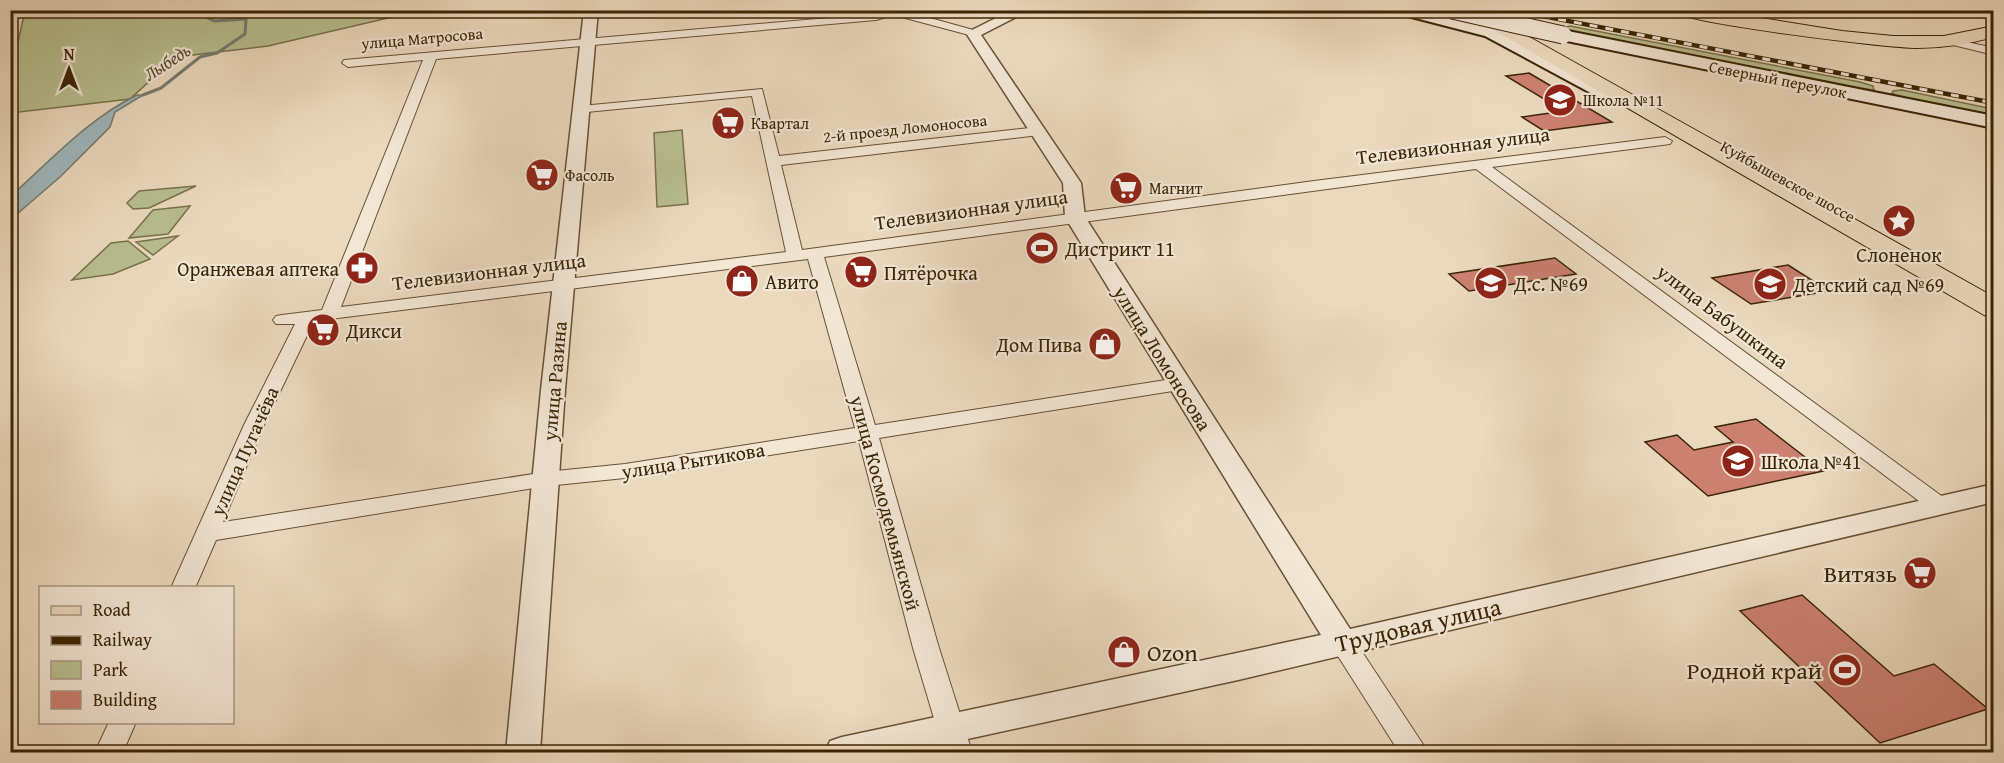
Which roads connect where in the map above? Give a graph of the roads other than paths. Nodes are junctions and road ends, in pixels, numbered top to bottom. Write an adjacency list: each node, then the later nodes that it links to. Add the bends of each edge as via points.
1 (591, 10): 14 (street, улица Разина)
2 (1024, 10): 12 (street)
3 (1402, 10): 11 (main road)
4 (1453, 10): 11 (street, Куйбышевское шоссе); 20 (main road, Северный переулок, bridge)
5 (1467, 10): 18 (main road)
6 (1485, 10): 18 (main road)
7 (1678, 10): 13 (main road, via 1880,41)
8 (1698, 10): 13 (main road, via 1877,38)
9 (890, 11): 12 (street); 14 (street, улица Матросова, via 876,17)
10 (1994, 31): 13 (main road)
11 (1491, 32): 22 (main road, Куйбышевское шоссе)
12 (973, 33): 21 (street, улица Ломоносова)
13 (1949, 41): 15 (street)
14 (590, 42): 16 (street, улица Матросова); 19 (street, улица Разина)
15 (1994, 52)
16 (431, 56): 17 (street, улица Матросова); 30 (street, улица Пугачёва)
17 (348, 63)
18 (1574, 67): 22 (main road, Куйбышевское шоссе); 28 (main road, Куйбышевское шоссе)
19 (581, 110): 23 (street, улица Космодемьянской, via 757,92); 27 (street, улица Разина)
20 (1994, 122)
21 (1039, 131): 23 (street, 2-й проезд Ломоносова); 25 (street, улица Ломоносова, via 1072,183)
22 (1671, 136): 24 (street, Телевизионная улица); 29 (main road, Куйбышевское шоссе)
23 (774, 161): 26 (street, улица Космодемьянской)
24 (1479, 164): 25 (street, Телевизионная улица); 36 (street, улица Бабушкина)
25 (1075, 218): 26 (street, Телевизионная улица); 32 (street, улица Ломоносова)
26 (805, 254): 27 (street, Телевизионная улица); 33 (street, улица Космодемьянской, via 844,350)
27 (563, 285): 30 (street, Телевизионная улица); 34 (street, улица Разина)
28 (1994, 296)
29 (1994, 309)
30 (318, 315): 31 (street, Телевизионная улица); 37 (street, улица Пугачёва, via 254,425)
31 (282, 320)
32 (1179, 384): 33 (street, улица Рытикова); 39 (street, улица Ломоносова)
33 (866, 434): 34 (street, улица Рытикова, via 625,471); 41 (street, улица Космодемьянской)
34 (546, 479): 37 (street, улица Рытикова); 43 (street, улица Разина)
35 (1994, 493): 36 (street, Трудовая улица)
36 (1939, 505): 39 (street, Трудовая улица)
37 (207, 534): 38 (street, улица Пугачёва)
38 (184, 586)
39 (1342, 642): 41 (street, Трудовая улица); 45 (street, улица Ломоносова)
40 (123, 724): 42 (street)
41 (955, 740): 44 (street, Трудовая улица)
42 (109, 753)
43 (523, 753)
44 (842, 753)
45 (1414, 753)

